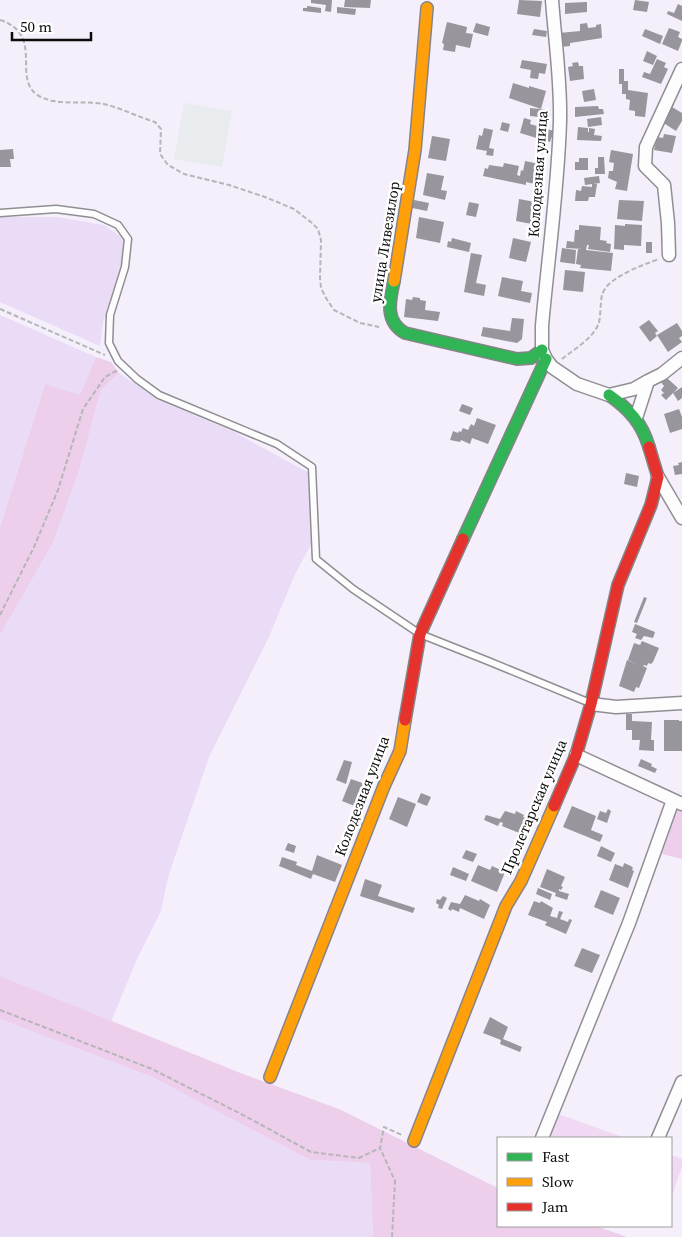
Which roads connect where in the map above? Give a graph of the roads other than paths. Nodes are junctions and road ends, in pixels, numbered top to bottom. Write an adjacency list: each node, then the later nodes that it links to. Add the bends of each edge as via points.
1 (552, 0): 7 (street, Колодезная улица, via 560,120 542,326)
2 (427, 8): 7 (street, улица Ливезилор, via 415,150 389,309 392,322 410,335 517,359)
3 (682, 69): 5 (street, via 646,146 645,166 664,185)
4 (0, 212): 13 (lane, via 56,208 94,214 118,225 128,239 125,267 110,315 109,343 118,361 158,395 277,444 312,467 316,559 353,589)
5 (668, 255)
6 (682, 358): 8 (street)
7 (547, 359): 9 (street, Пролетарская улица, via 577,384); 13 (street, Колодезная улица)
8 (648, 381): 9 (street, via 634,389); 10 (street)
9 (608, 395): 10 (street, Пролетарская улица)
10 (636, 418): 11 (street, Пролетарская улица, via 648,443)
11 (658, 477): 12 (street, Пролетарская улица); 15 (street, Пролетарская улица, via 651,506 618,585)
12 (682, 518)
13 (420, 634): 15 (lane); 18 (street, Колодезная улица, via 400,751)
14 (682, 703): 15 (street, via 616,707)
15 (591, 704): 16 (street, Пролетарская улица)
16 (576, 755): 17 (street); 22 (street, Пролетарская улица, via 521,880 506,906)
17 (678, 802): 20 (street)
18 (270, 1077)
19 (682, 1082): 21 (street)
20 (542, 1137)
21 (658, 1137)
22 (414, 1141)

